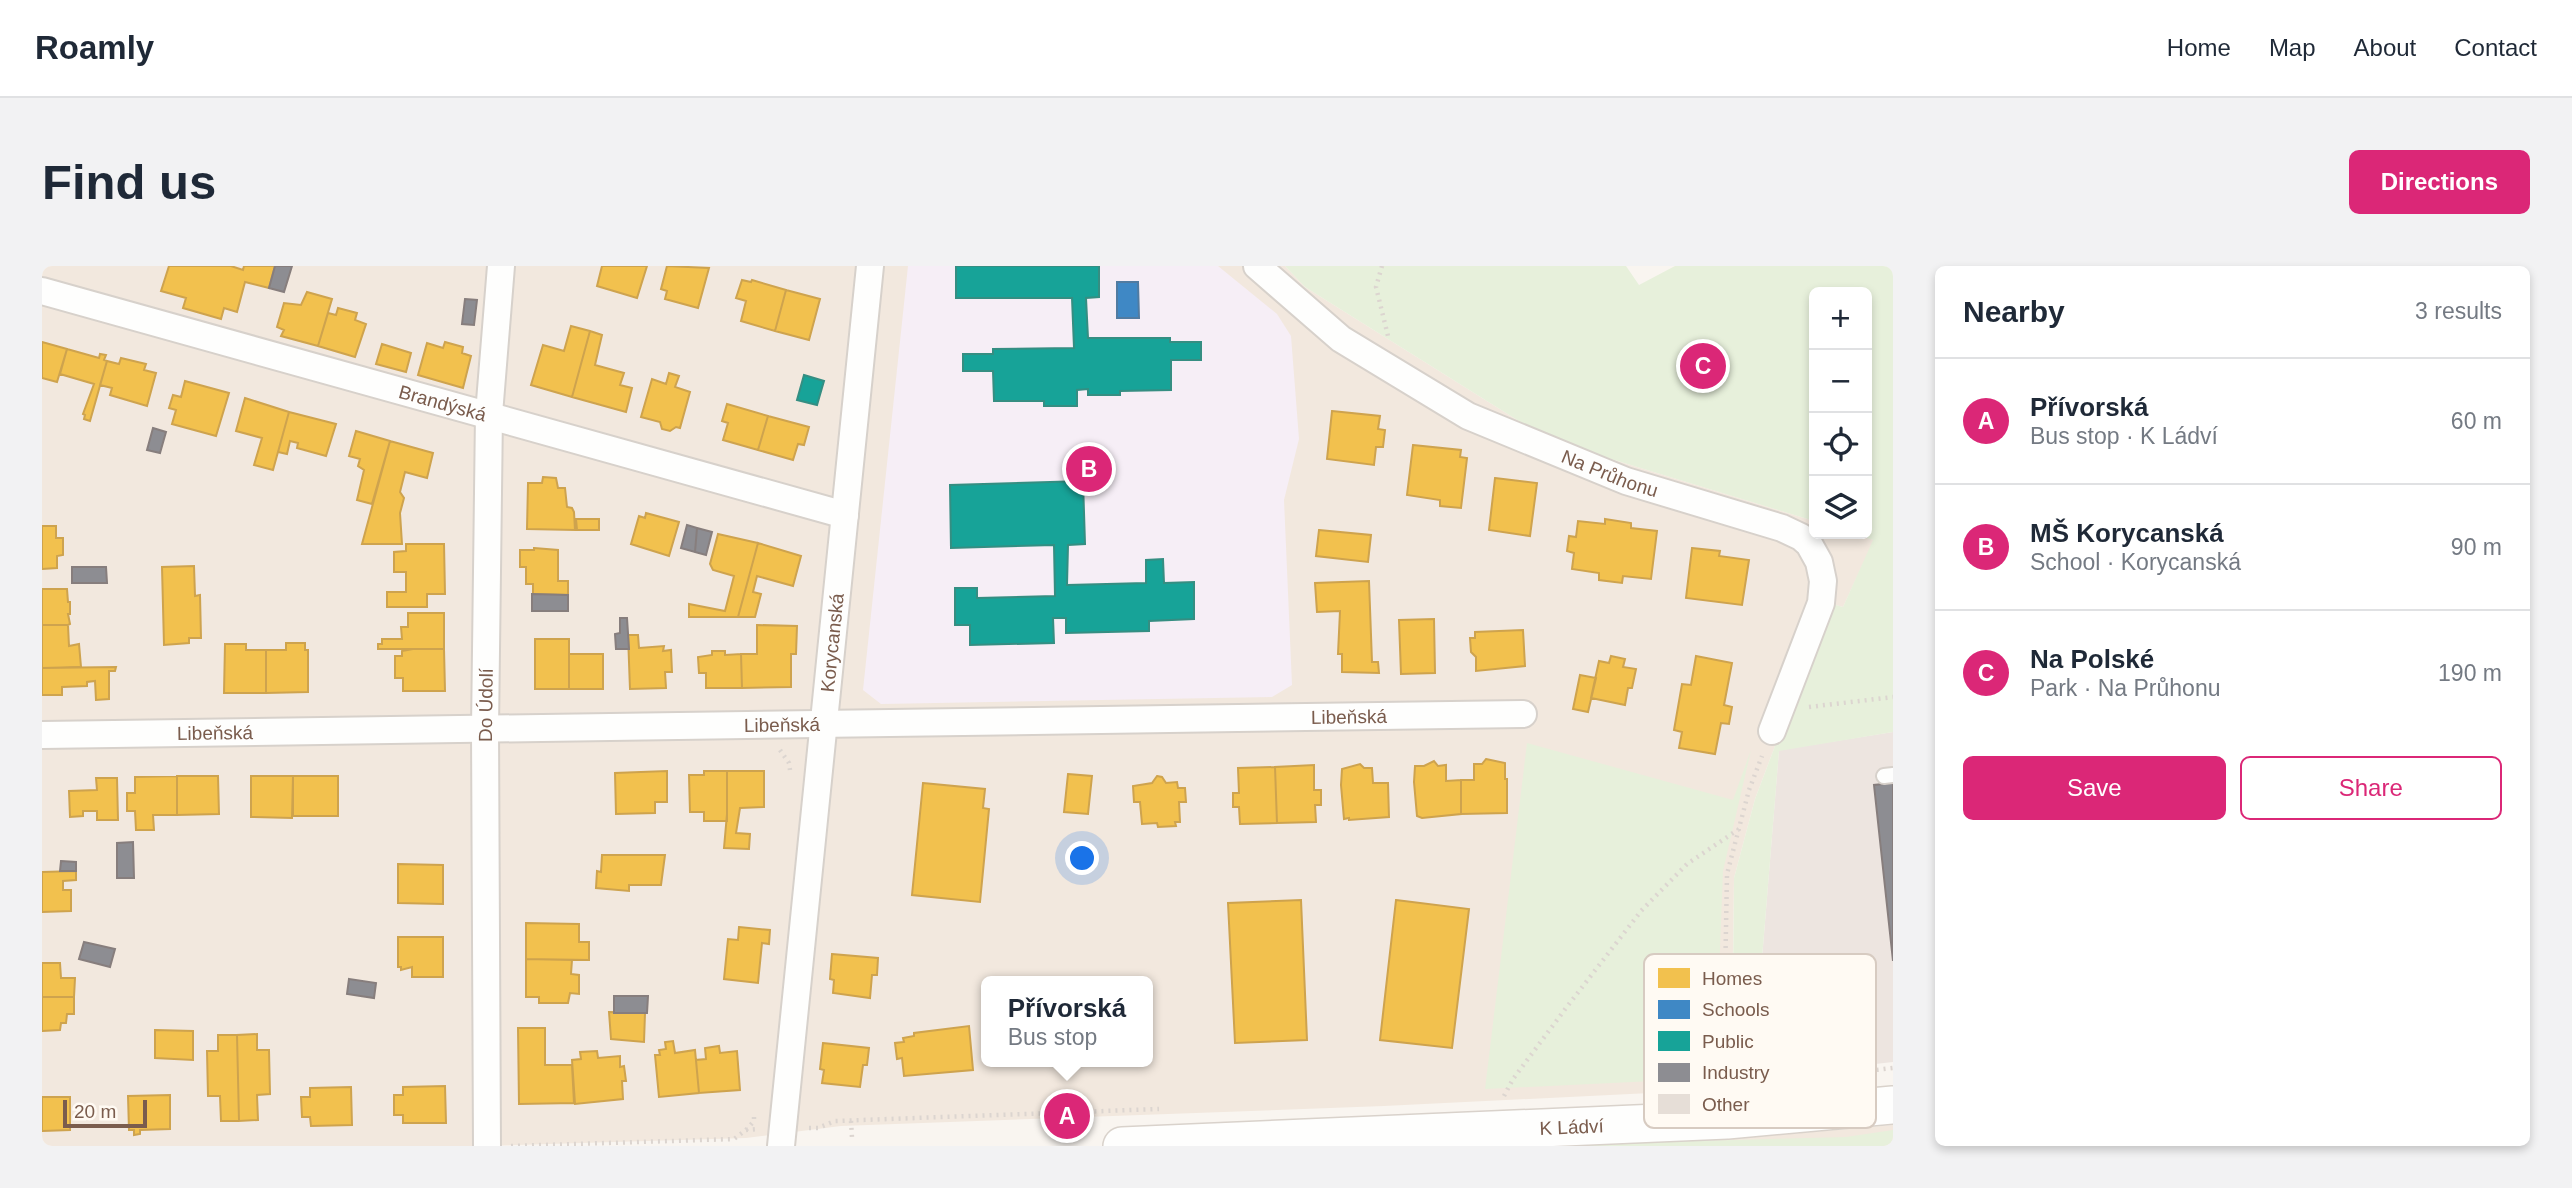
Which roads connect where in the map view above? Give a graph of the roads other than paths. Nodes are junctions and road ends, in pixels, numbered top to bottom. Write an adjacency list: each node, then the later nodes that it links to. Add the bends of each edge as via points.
1 (502, 266): 5 (street, Do Údolí)
2 (870, 266): 6 (street, Korycanská)
3 (1257, 266): 8 (street, Na Průhonu, via 1341,339 1468,416 1626,481 1782,528 1809,544 1822,572 1821,603)
4 (42, 291): 5 (street, Brandýská)
5 (489, 414): 6 (street, Brandýská); 10 (street, Do Údolí)
6 (845, 515): 9 (street, Korycanská)
7 (1523, 714): 9 (street, Libeňská)
8 (1776, 721)
9 (824, 724): 10 (street, Libeňská); 13 (street, Korycanská)
10 (485, 729): 11 (street, Libeňská); 14 (street, Do Údolí)
11 (42, 735)
12 (1644, 1126): 15 (street, K Ládví)
13 (782, 1137)
14 (487, 1139)
15 (1427, 1140): 16 (street, K Ládví)
16 (1122, 1146)

